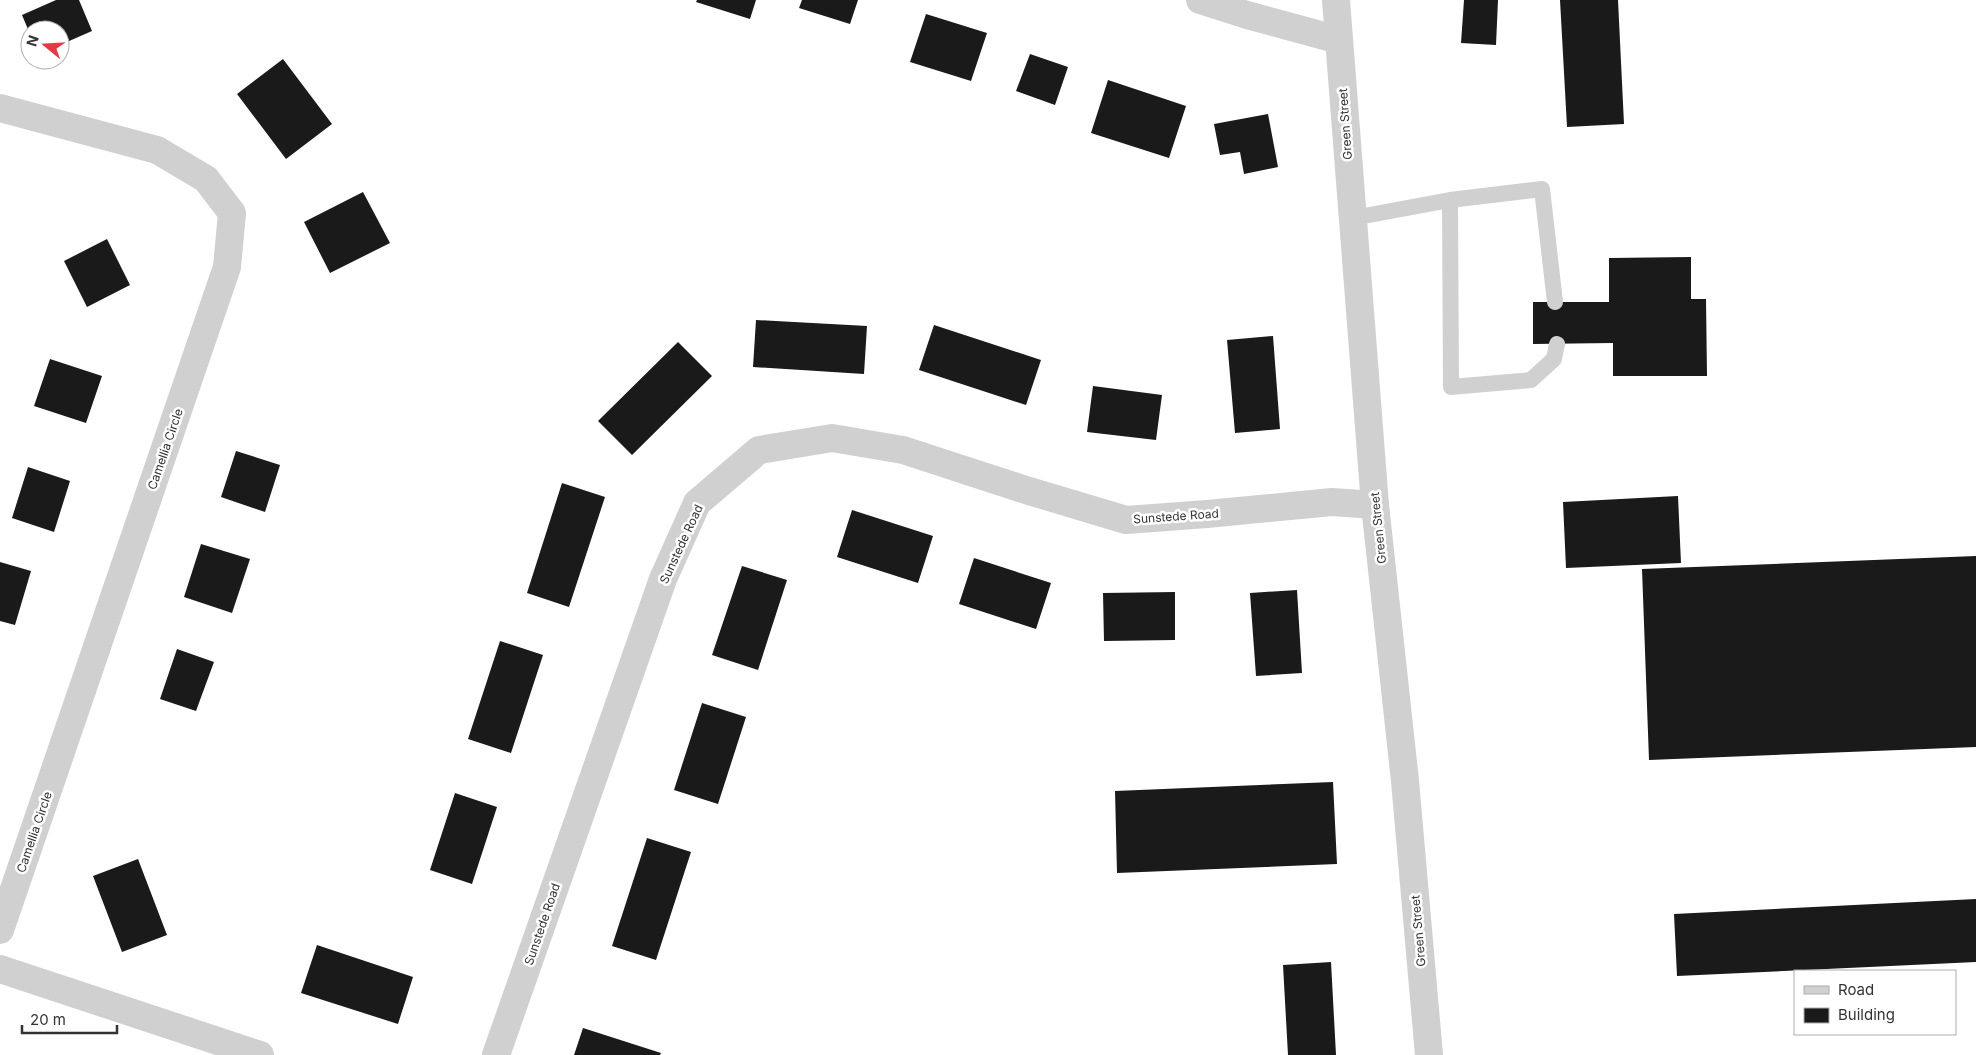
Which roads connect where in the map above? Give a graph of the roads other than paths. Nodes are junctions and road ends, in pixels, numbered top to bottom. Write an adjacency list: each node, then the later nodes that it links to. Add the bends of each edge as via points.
1 (1200, 0): 3 (street)
2 (1336, 0): 3 (street, Green Street)
3 (1339, 40): 6 (street, Green Street)
4 (0, 108): 10 (street, Camellia Circle, via 158,150 206,178 232,213 227,267)
5 (1450, 200): 6 (lane); 7 (lane, via 1542,189); 8 (lane, via 1451,387 1531,380 1554,359)
6 (1353, 218): 9 (street, Green Street)
7 (1555, 302)
8 (1557, 344)
9 (1375, 505): 13 (street, Sunstede Road, via 1332,502 1126,520 903,450 832,438 759,450 697,503 663,579); 14 (street, Green Street, via 1405,780)
10 (0, 930)
11 (0, 969): 12 (street)
12 (260, 1055)
13 (496, 1055)
14 (1429, 1055)

